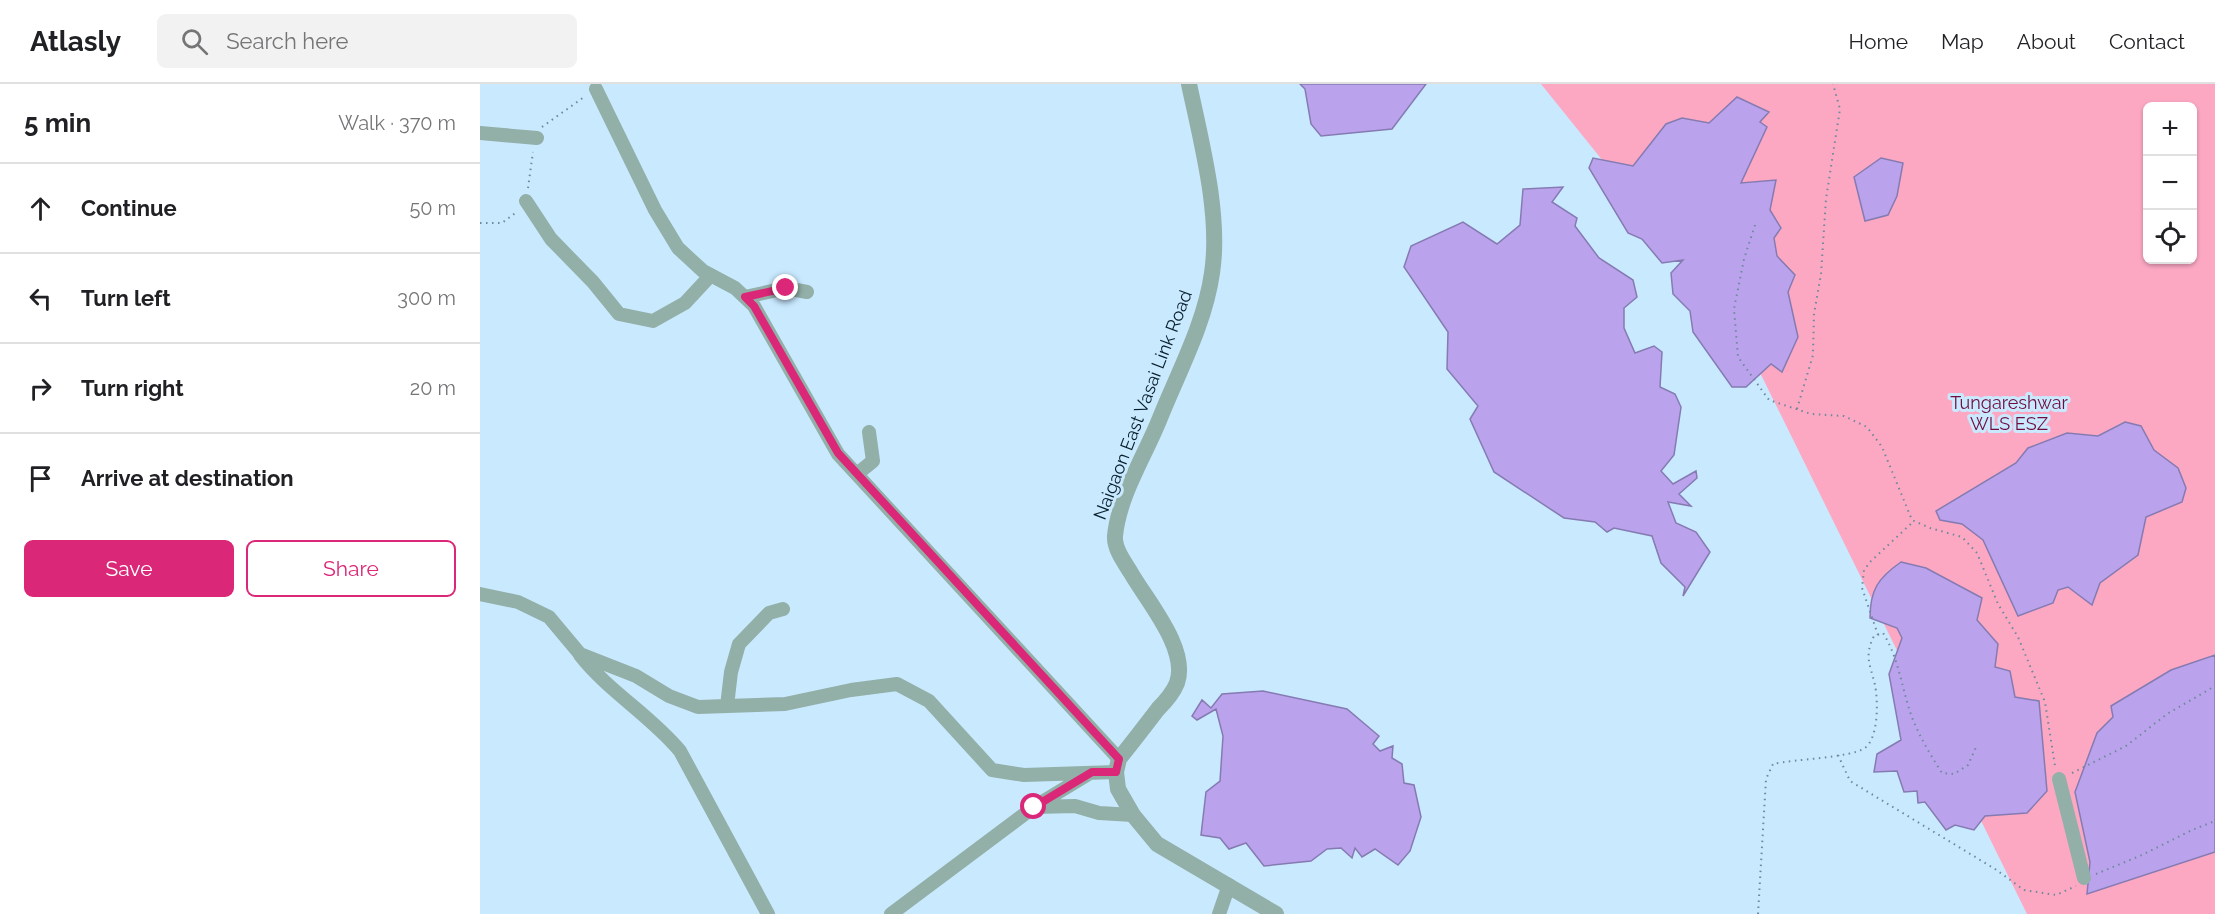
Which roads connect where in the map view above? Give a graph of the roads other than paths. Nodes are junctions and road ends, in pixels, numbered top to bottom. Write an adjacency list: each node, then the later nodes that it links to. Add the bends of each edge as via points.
1 (1189, 84): 15 (street, Naigaon East Vasai Link Road, via 1213,221 1212,272 1199,321 1130,485 1114,540 1137,585 1163,623 1179,667 1177,683 1169,696)
2 (596, 89): 6 (street, via 655,210 678,248)
3 (480, 133): 4 (street)
4 (537, 138)
5 (526, 201): 6 (street, via 551,239 619,314 653,321 685,303)
6 (711, 275): 8 (street)
7 (807, 292): 8 (street, via 786,288)
8 (745, 297): 10 (street, via 754,306 838,453)
9 (869, 432): 10 (street, via 873,461)
10 (857, 474): 15 (street)
11 (480, 594): 13 (street, via 518,602 549,617)
12 (783, 609): 14 (street, via 769,613 739,644)
13 (580, 654): 14 (street, via 698,707); 22 (street, via 596,675 667,735 680,751)
14 (727, 706): 16 (street, via 785,704 897,684 929,701 992,770 1024,775)
15 (1118, 766): 16 (street); 19 (street, via 1118,789)
16 (1092, 772): 18 (street)
17 (2059, 779): 20 (street)
18 (1034, 807): 19 (street, via 1075,806 1099,813); 23 (street)
19 (1133, 815): 21 (street, via 1157,844)
20 (2084, 878)
21 (1229, 885): 24 (street); 25 (street)
22 (768, 914)
23 (891, 914)
24 (1219, 914)
25 (1276, 914)

